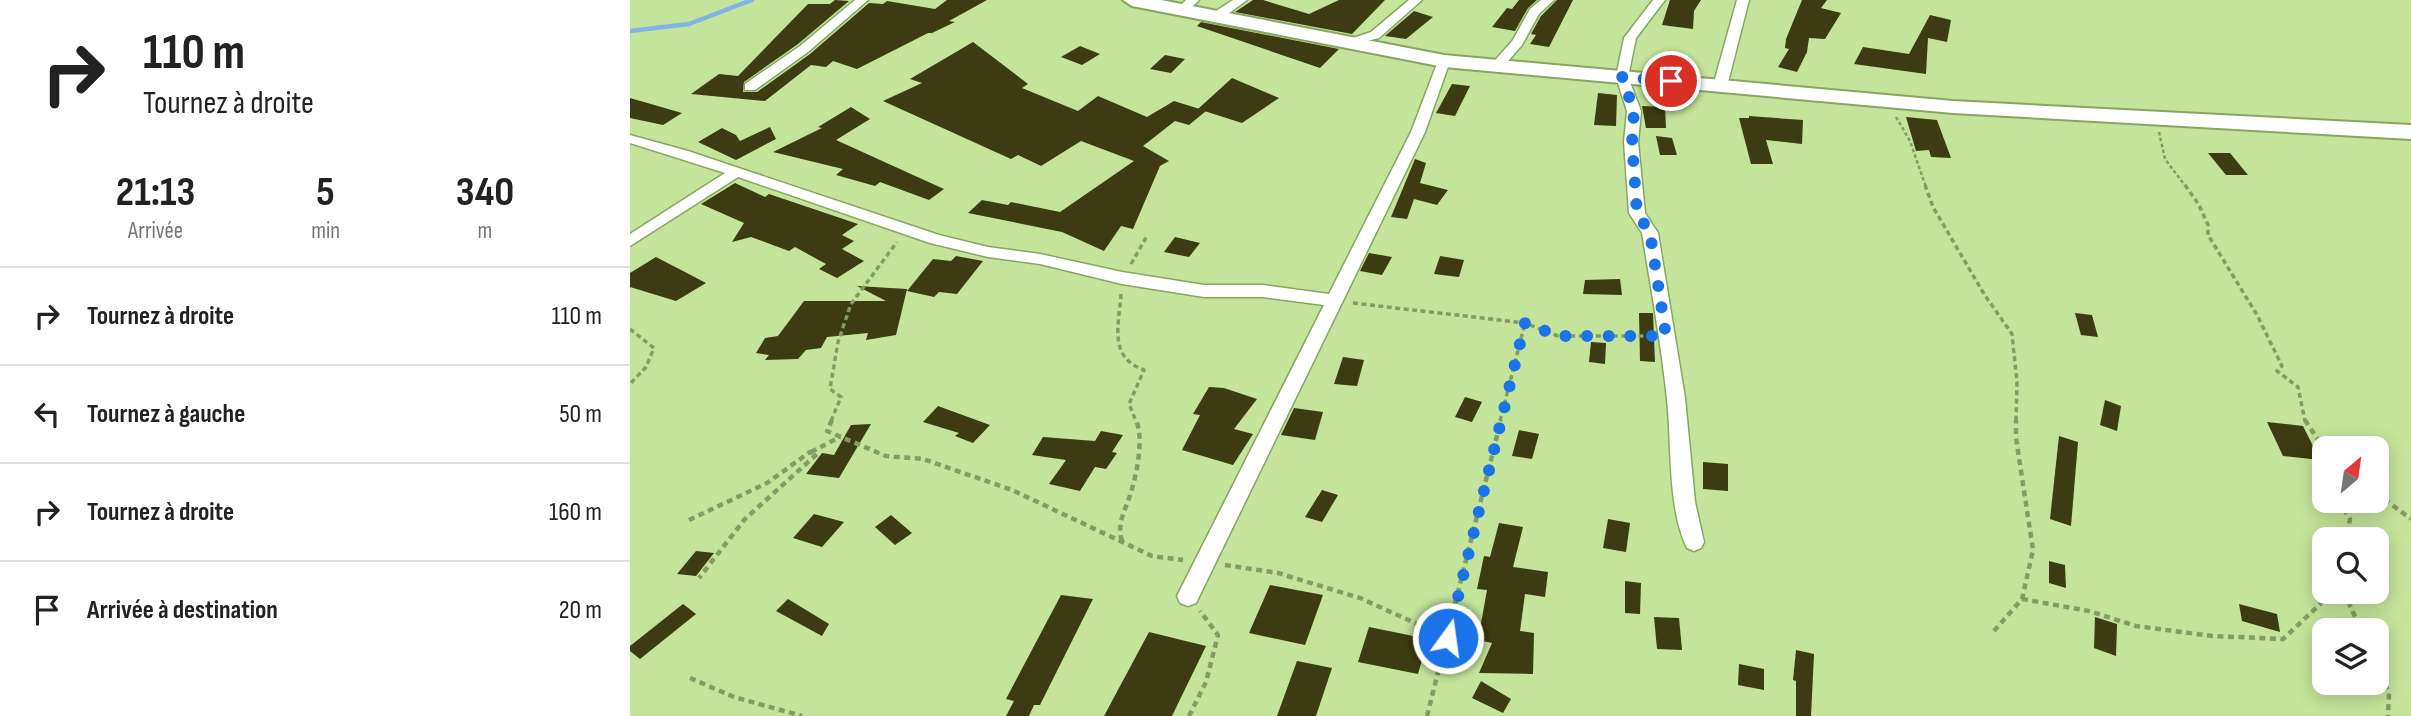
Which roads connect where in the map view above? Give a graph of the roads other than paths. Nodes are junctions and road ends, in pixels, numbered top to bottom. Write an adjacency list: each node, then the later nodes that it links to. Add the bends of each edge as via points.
1 (862, 0): 15 (street, via 804,50)
2 (1132, 0): 8 (main road)
3 (1241, 0): 9 (street)
4 (1416, 0): 10 (street, via 1375,35)
5 (1548, 0): 12 (street, via 1534,12 1518,41)
6 (1659, 0): 13 (street, via 1630,38)
7 (1743, 0): 14 (street)
8 (1188, 5): 9 (main road)
9 (1217, 16): 10 (main road)
10 (1347, 42): 11 (main road)
11 (1444, 61): 12 (main road); 20 (street, via 1418,132)
12 (1496, 66): 13 (main road)
13 (1622, 77): 14 (main road); 21 (street, via 1634,111 1637,213 1650,233)
14 (1720, 86): 16 (main road, via 2157,120)
15 (750, 87)
16 (2411, 132)
17 (630, 139): 18 (street)
18 (735, 173): 19 (street); 20 (street, via 988,252 1204,291 1263,291)
19 (630, 241)
20 (1334, 301): 22 (street)
21 (1694, 542)
22 (1188, 596)

